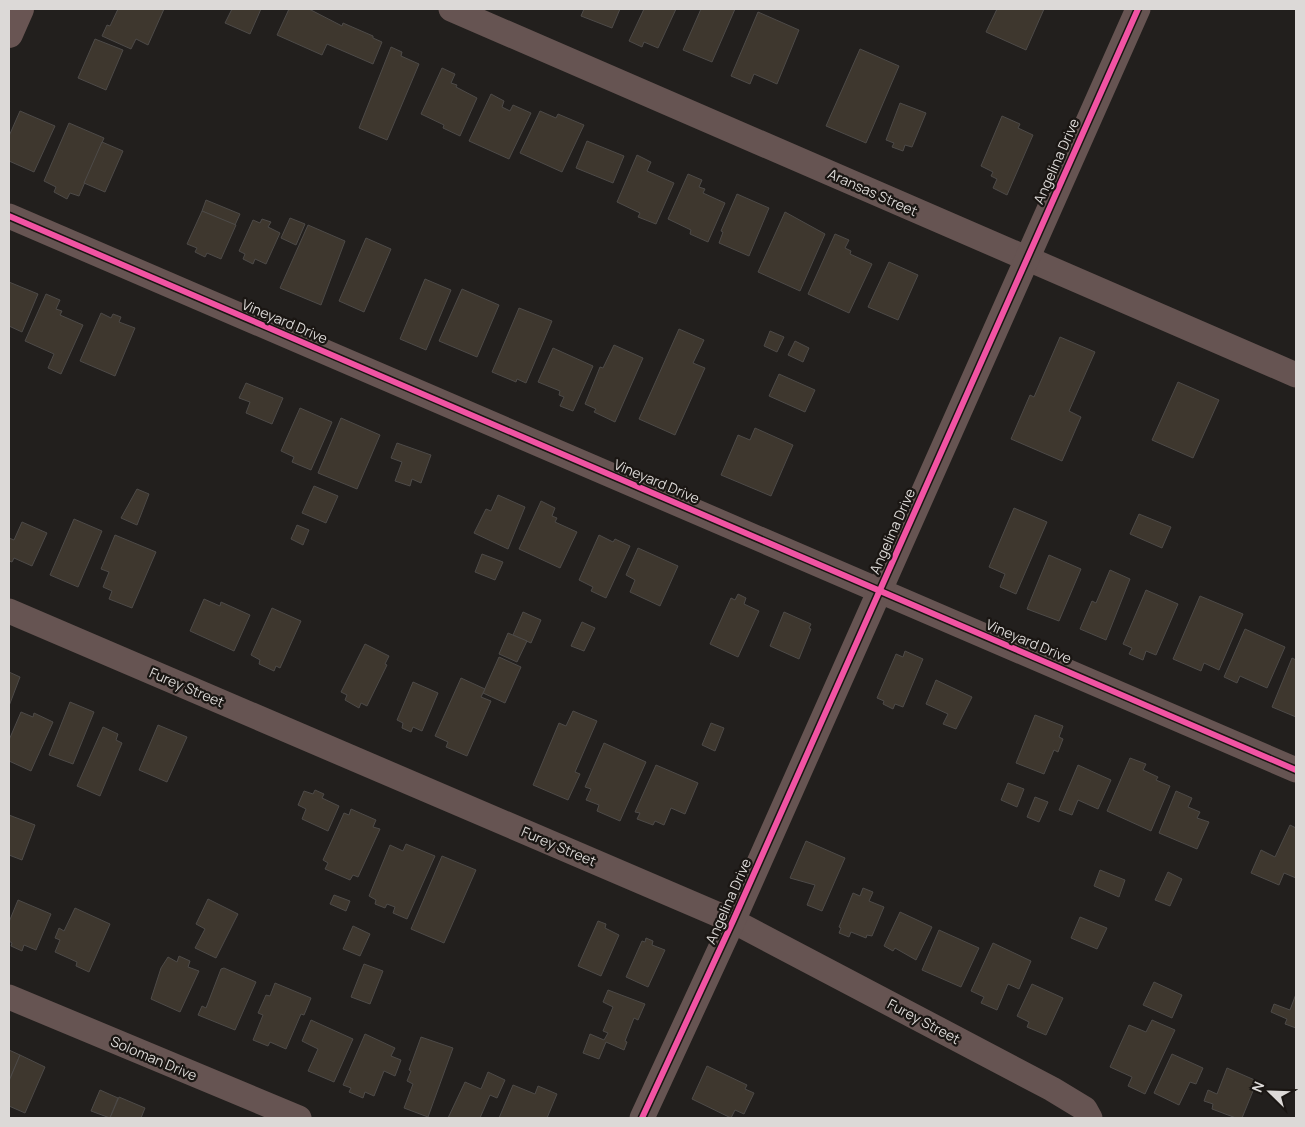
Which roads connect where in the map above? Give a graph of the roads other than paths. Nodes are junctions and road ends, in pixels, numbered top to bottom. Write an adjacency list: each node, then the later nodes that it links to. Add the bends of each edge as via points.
1 (20, 9): 4 (street)
2 (451, 9): 6 (street, Aransas Street)
3 (1138, 9): 6 (street, Angelina Drive)
4 (9, 34)
5 (9, 216): 8 (street, Vineyard Drive)
6 (1026, 259): 7 (street, Aransas Street); 8 (street, Angelina Drive)
7 (1296, 375)
8 (879, 590): 10 (street, Vineyard Drive); 11 (street, Angelina Drive)
9 (9, 611): 11 (street, Furey Street)
10 (1296, 770)
11 (733, 921): 14 (street, Angelina Drive); 15 (street, Furey Street, via 1052,1089 1085,1109)
12 (9, 998): 13 (street, Soloman Drive)
13 (299, 1118)
14 (642, 1118)
15 (1090, 1118)

